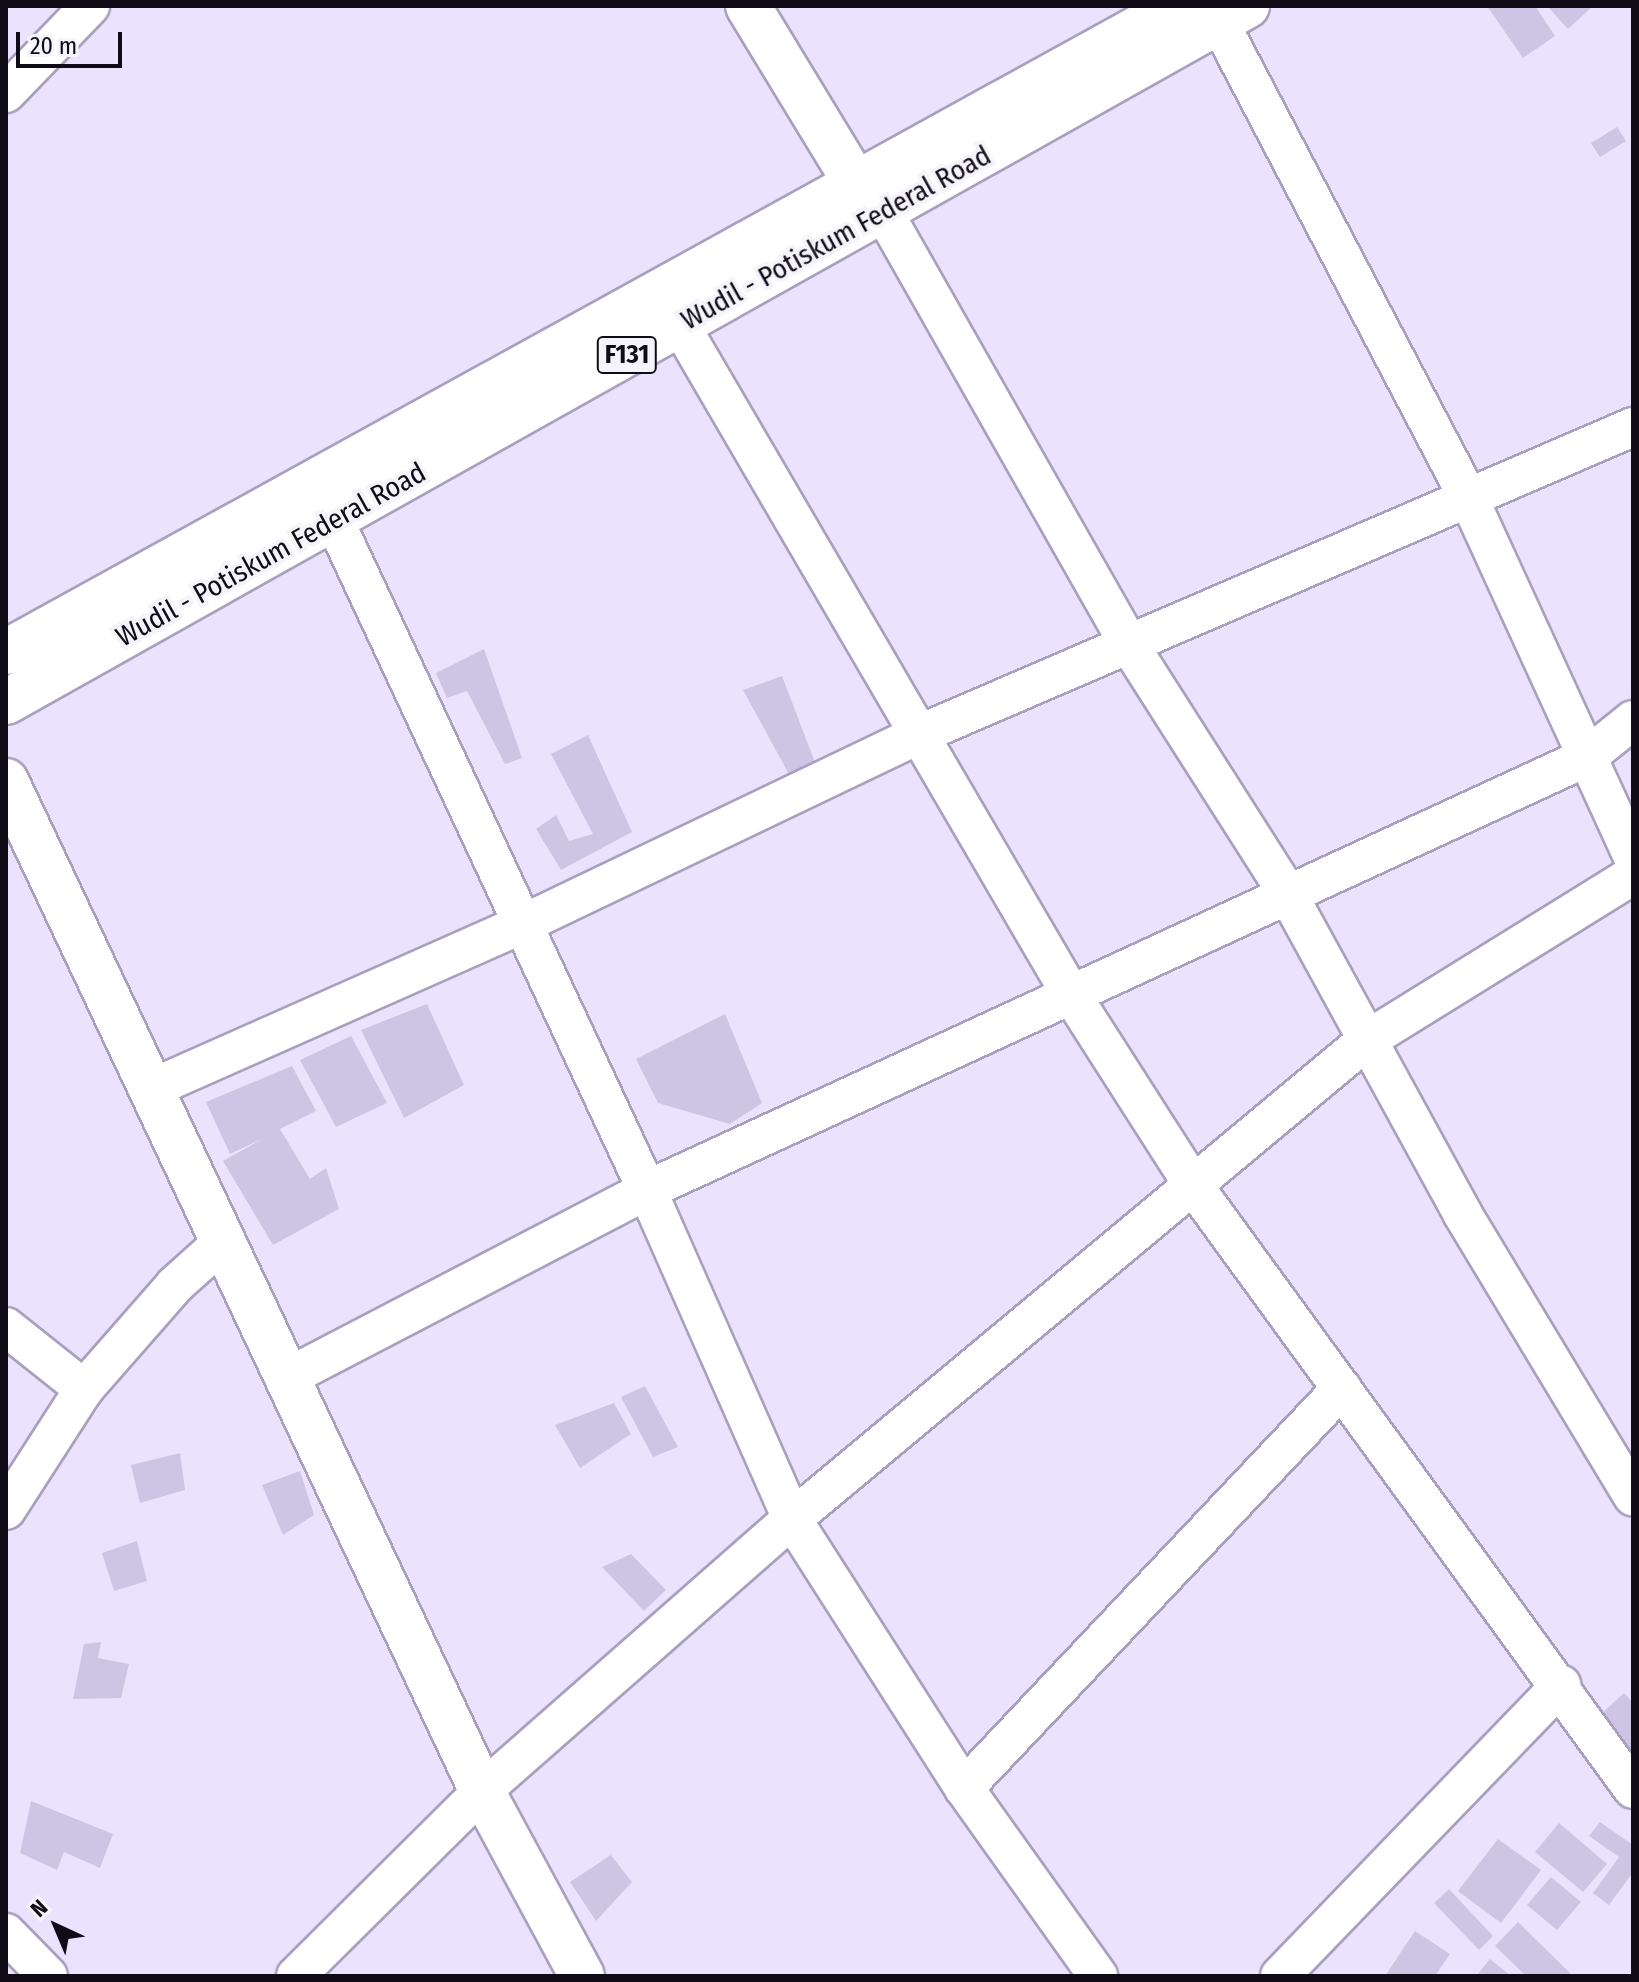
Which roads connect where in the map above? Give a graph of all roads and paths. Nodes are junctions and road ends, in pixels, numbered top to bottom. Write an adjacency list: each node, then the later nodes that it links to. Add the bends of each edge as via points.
1 (90, 6): 5 (street)
2 (748, 6): 6 (main road)
3 (1178, 6): 6 (main road, Wudil - Potiskum Federal Road / F131)
4 (1233, 14): 6 (main road, Wudil - Potiskum Federal Road / F131); 9 (street)
5 (6, 93)
6 (871, 199): 7 (main road, Wudil - Potiskum Federal Road / F131); 11 (street); 12 (main road, Wudil - Potiskum Federal Road / F131)
7 (680, 325): 10 (main road, Wudil - Potiskum Federal Road / F131); 15 (street)
8 (1633, 427): 9 (street)
9 (1470, 501): 11 (street); 16 (street)
10 (334, 520): 13 (main road, Wudil - Potiskum Federal Road / F131); 21 (street)
11 (1130, 646): 15 (street); 20 (street)
12 (6, 652)
13 (6, 702)
14 (1633, 720): 16 (street)
15 (920, 734): 21 (street); 22 (street)
16 (1587, 757): 18 (street); 20 (street)
17 (6, 781): 24 (main road)
18 (1633, 857)
19 (1633, 875): 23 (street)
20 (1286, 891): 22 (street); 23 (street)
21 (521, 925): 24 (street); 26 (street)
22 (1069, 991): 25 (street); 26 (street)
23 (1367, 1040): 25 (street); 32 (street, via 1462,1213)
24 (155, 1087): 27 (main road)
25 (1193, 1185): 30 (street); 34 (street)
26 (647, 1190): 29 (street); 34 (street)
27 (224, 1241): 29 (main road); 31 (street, via 175,1285)
28 (6, 1327): 31 (street)
29 (286, 1378): 38 (main road)
30 (1342, 1388): 35 (street); 36 (street)
31 (84, 1389): 33 (street)
32 (1633, 1496)
33 (6, 1510)
34 (792, 1519): 36 (street); 38 (street)
35 (1561, 1685): 37 (street); 44 (street)
36 (964, 1788): 43 (street)
37 (1633, 1789)
38 (482, 1791): 41 (street); 42 (main road)
39 (6, 1933): 40 (street)
40 (48, 1976)
41 (296, 1976)
42 (582, 1976)
43 (1098, 1976)
44 (1280, 1976)

